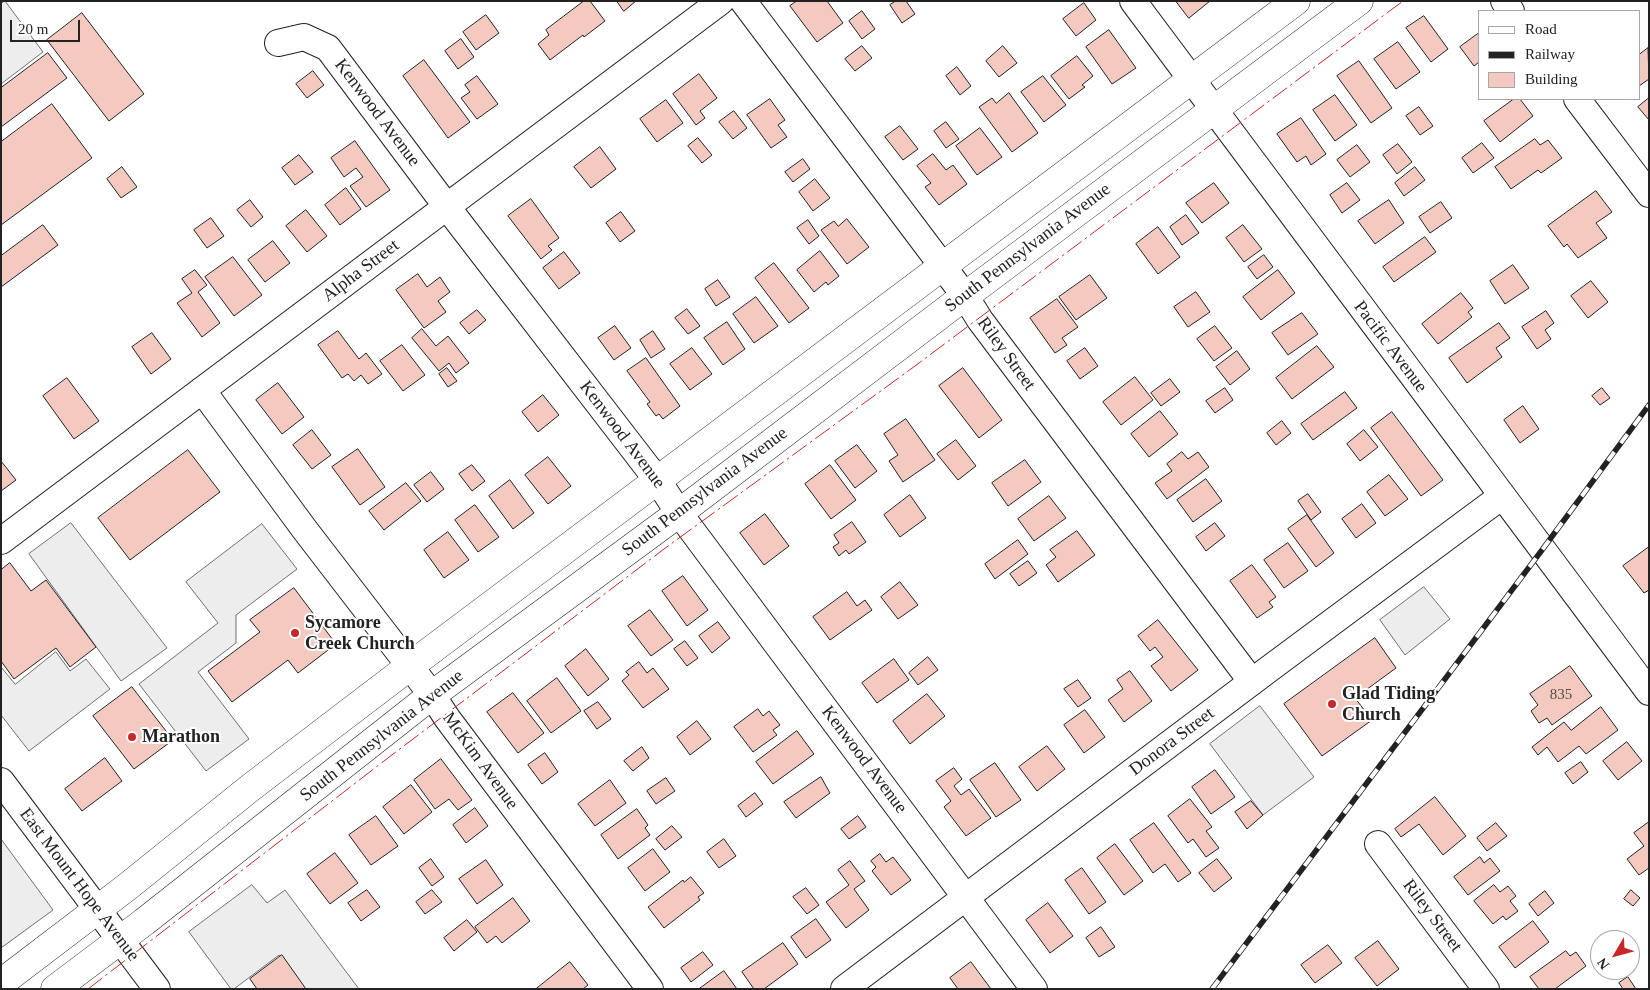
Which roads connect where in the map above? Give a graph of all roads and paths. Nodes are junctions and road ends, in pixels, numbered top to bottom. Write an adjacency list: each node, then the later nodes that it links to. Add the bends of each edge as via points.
1 (722, 1): 11 (street, Alpha Street)
2 (743, 1): 12 (street, Riley Street)
3 (1132, 1): 7 (street, Pacific Avenue)
4 (1296, 1): 7 (main road, South Pennsylvania Avenue)
5 (1360, 1): 9 (main road, South Pennsylvania Avenue)
6 (278, 44): 11 (street, Kenwood Avenue, via 304,37 328,48)
7 (1191, 79): 9 (street, Pacific Avenue); 12 (main road, South Pennsylvania Avenue)
8 (1578, 100): 10 (street)
9 (1214, 109): 13 (main road, South Pennsylvania Avenue); 16 (street, Pacific Avenue)
10 (1649, 194)
11 (447, 207): 14 (street, Alpha Street); 15 (street, Kenwood Avenue)
12 (943, 267): 13 (street, Riley Street); 15 (main road, South Pennsylvania Avenue)
13 (965, 296): 17 (main road, South Pennsylvania Avenue); 20 (street, Riley Street)
14 (202, 390): 18 (street, Alpha Street); 19 (street, McKim Avenue)
15 (658, 481): 17 (street, Kenwood Avenue); 19 (main road, South Pennsylvania Avenue)
16 (1502, 496): 20 (street, Donora Street); 21 (street, Pacific Avenue)
17 (679, 513): 22 (main road, South Pennsylvania Avenue); 25 (street, Kenwood Avenue)
18 (1, 541)
19 (410, 666): 22 (street, McKim Avenue); 26 (main road, South Pennsylvania Avenue)
20 (1252, 682): 25 (street, Donora Street)
21 (1649, 692)
22 (432, 695): 27 (main road, South Pennsylvania Avenue); 31 (street, McKim Avenue)
23 (1, 781): 26 (street, East Mount Hope Avenue)
24 (1378, 844): 34 (street, Riley Street)
25 (966, 898): 32 (street, Donora Street); 33 (street, Kenwood Avenue)
26 (97, 910): 27 (street, East Mount Hope Avenue); 28 (main road, South Pennsylvania Avenue)
27 (120, 941): 29 (main road, South Pennsylvania Avenue); 30 (street, East Mount Hope Avenue)
28 (1, 983)
29 (55, 989)
30 (157, 989)
31 (650, 989)
32 (844, 989)
33 (1034, 989)
34 (1486, 989)

